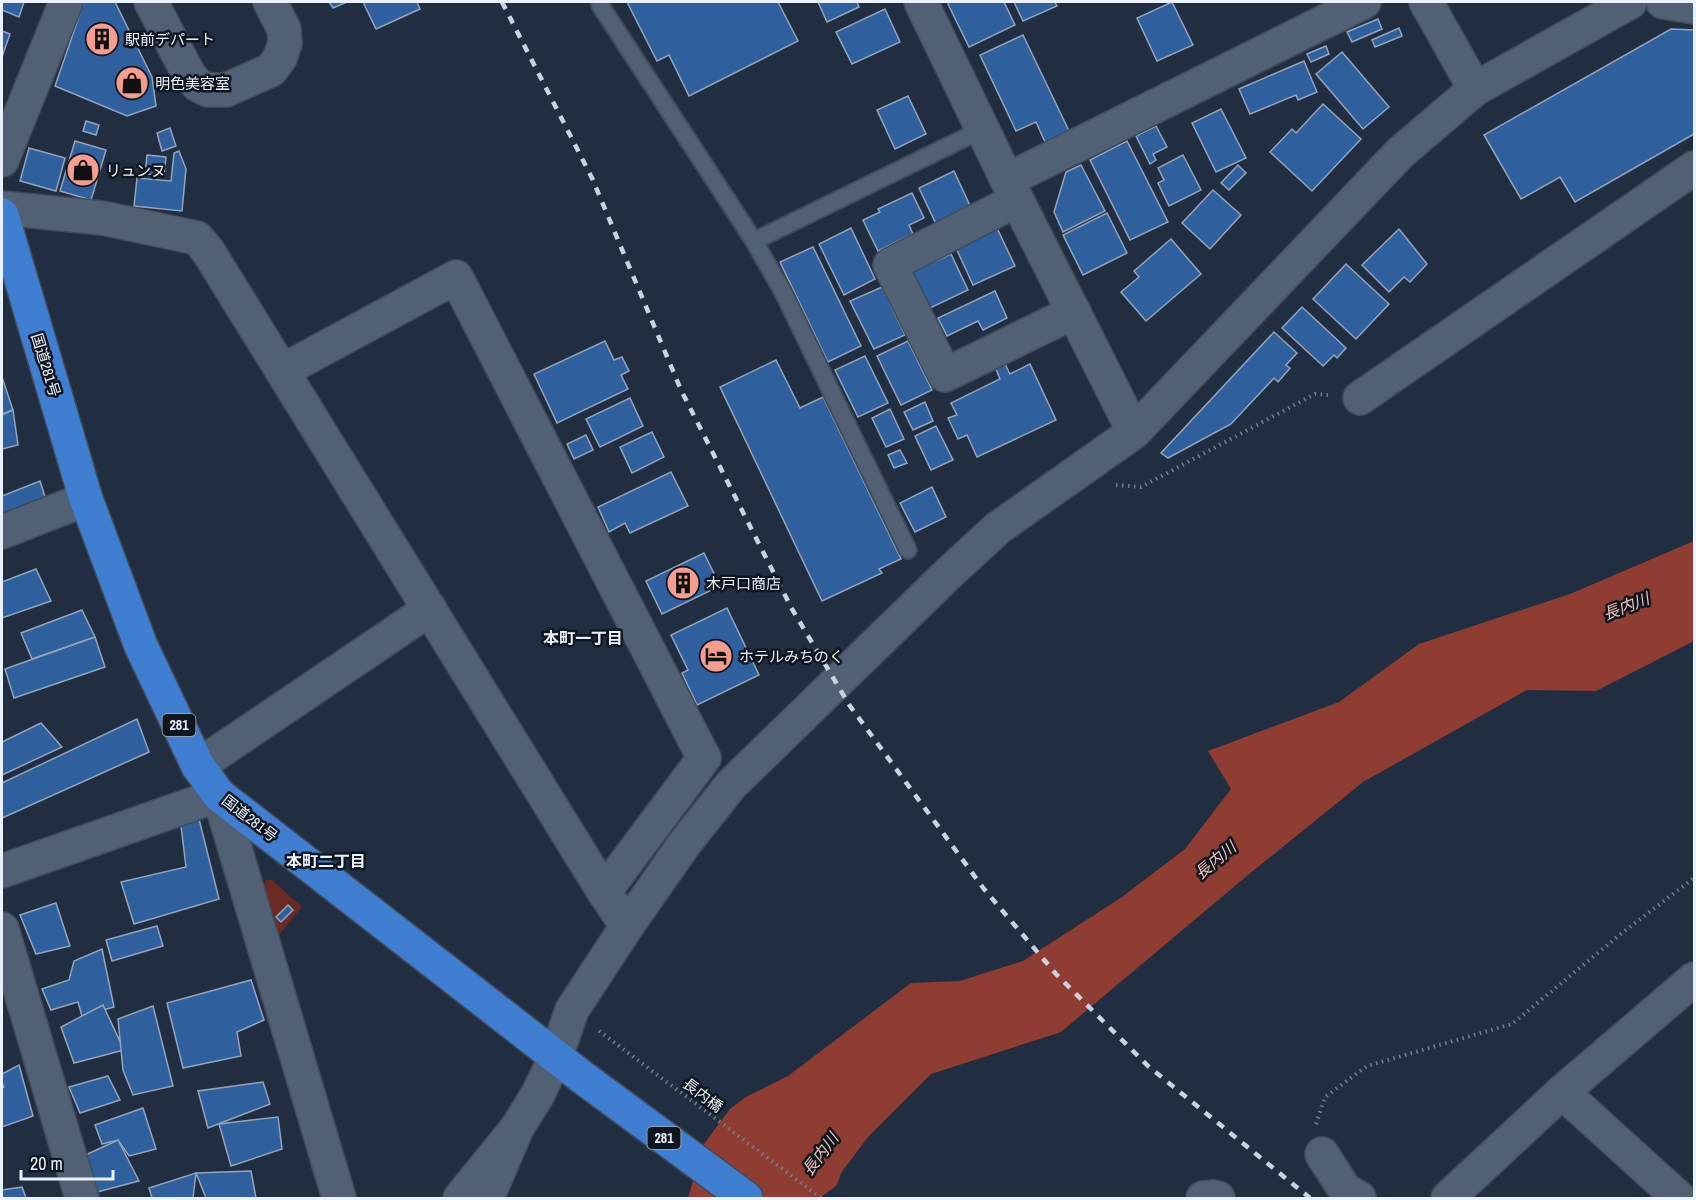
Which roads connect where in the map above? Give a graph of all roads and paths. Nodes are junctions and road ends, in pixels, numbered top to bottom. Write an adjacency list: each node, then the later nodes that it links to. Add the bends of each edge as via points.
1 (66, 2): 13 (street)
2 (151, 2): 3 (street, via 189,75 208,90 226,90 271,70 280,58 284,29)
3 (270, 2)
4 (921, 2): 12 (street)
5 (1364, 2): 15 (street)
6 (1426, 2): 11 (street)
7 (1630, 2): 11 (street)
8 (1663, 2): 10 (street)
9 (600, 5): 18 (lane)
10 (1695, 7)
11 (1475, 88): 22 (street, via 1400,153)
12 (983, 129): 15 (street); 18 (lane)
13 (2, 160)
14 (1695, 168): 21 (street)
15 (1012, 190): 19 (street); 19 (street, via 890,265 945,375)
16 (2, 208): 20 (street, via 102,218 197,238)
17 (2, 215): 24 (highway, 国道281号 / 281)
18 (754, 242): 26 (lane, via 783,292)
19 (1074, 312): 22 (street)
20 (282, 371): 27 (street); 32 (street, via 456,276 704,758)
21 (1360, 398): 23 (path, via 1315,394 1140,487)
22 (1134, 432): 23 (street)
23 (1064, 481): 33 (street, via 998,528 956,566 731,785)
24 (86, 499): 25 (street); 28 (highway, 国道281号 / 281, via 141,646)
25 (2, 532)
26 (908, 550)
27 (430, 609): 28 (street); 32 (street)
28 (198, 766): 29 (highway, 国道281号 / 281)
29 (219, 795): 30 (street); 37 (highway, 国道281号 / 281); 42 (street)
30 (2, 871)
31 (1695, 878): 40 (path, via 1512,1024 1367,1066 1325,1097 1316,1121)
32 (604, 892): 33 (street)
33 (627, 926): 36 (street)
34 (2, 929): 41 (street)
35 (1695, 979): 38 (street)
36 (572, 1010): 37 (street); 46 (path, 長内橋)
37 (556, 1056): 39 (street); 45 (highway, 国道281号 / 281)
38 (1562, 1092): 50 (street); 51 (street)
39 (517, 1128): 43 (street); 44 (street)
40 (1322, 1154): 49 (street, via 1345,1190)
41 (82, 1198)
42 (339, 1198)
43 (460, 1198)
44 (487, 1198)
45 (746, 1198)
46 (821, 1198)
47 (1203, 1198): 48 (street)
48 (1218, 1198)
49 (1359, 1198)
50 (1448, 1198)
51 (1679, 1198)

